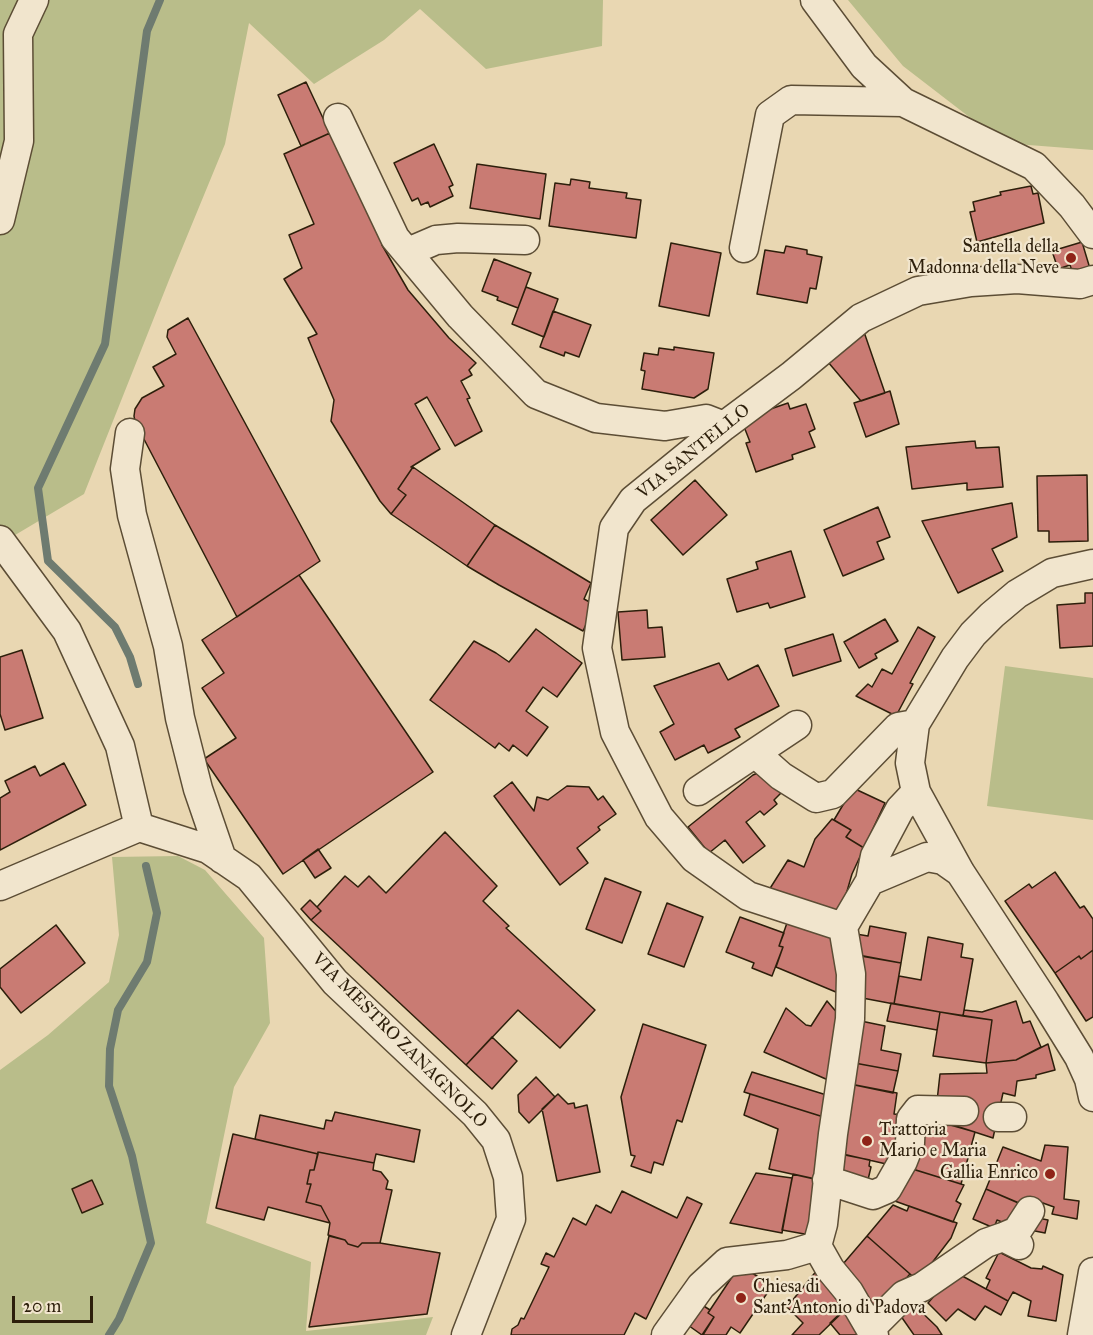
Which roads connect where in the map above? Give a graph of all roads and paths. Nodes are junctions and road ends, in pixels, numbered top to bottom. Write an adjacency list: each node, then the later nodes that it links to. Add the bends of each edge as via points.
1 (33, 0): 5 (street, via 18,34 19,141)
2 (815, 0): 3 (street, via 864,66)
3 (903, 102): 7 (street, via 1034,166); 9 (street, via 791,100 770,115)
4 (338, 118): 10 (street, via 395,238)
5 (6, 170): 6 (street)
6 (0, 220)
7 (1093, 234)
8 (525, 240): 10 (street, via 436,240)
9 (744, 248)
10 (408, 252): 12 (street, via 460,316 536,394 596,418 665,426 706,419)
11 (1093, 280): 12 (street, VIA SANTELLO, via 1080,284 1017,279 918,291 861,318)
12 (724, 426): 26 (street, VIA SANTELLO, via 633,500 614,528 597,648 615,732 659,817 694,858 748,896)
13 (130, 433): 22 (street, via 125,469 132,515 168,646 180,718 198,789)
14 (0, 540): 21 (street, via 67,631 120,746)
15 (1093, 564): 16 (street, via 1052,573 992,615 955,658)
16 (915, 724): 18 (street, via 898,727 833,794 816,798 781,776); 20 (street, via 910,763)
17 (797, 725): 18 (street)
18 (755, 753): 19 (street)
19 (698, 791)
20 (916, 792): 23 (street); 24 (street, via 900,809 875,856)
21 (139, 827): 22 (street, VIA MESTRO ZANAGNOLO, via 208,849); 25 (street)
22 (222, 859): 34 (street, VIA MESTRO ZANAGNOLO, via 249,877 335,982 475,1114 496,1140 508,1177 511,1219)
23 (960, 872): 24 (street, via 943,860 927,857); 27 (street, via 1079,1057)
24 (870, 881): 26 (street)
25 (0, 886)
26 (843, 927): 29 (street, via 850,974 850,1020)
27 (1093, 1096)
28 (964, 1111): 29 (street, via 918,1110 912,1119 910,1143 903,1161 887,1189 873,1195)
29 (827, 1180): 31 (street, via 822,1224)
30 (1030, 1211): 33 (street, via 1011,1241 986,1243 904,1295)
31 (824, 1258): 33 (street); 35 (street, via 787,1255 727,1262 701,1286)
32 (1093, 1272): 36 (street)
33 (873, 1332)
34 (466, 1335)
35 (666, 1335)
36 (1082, 1335)

